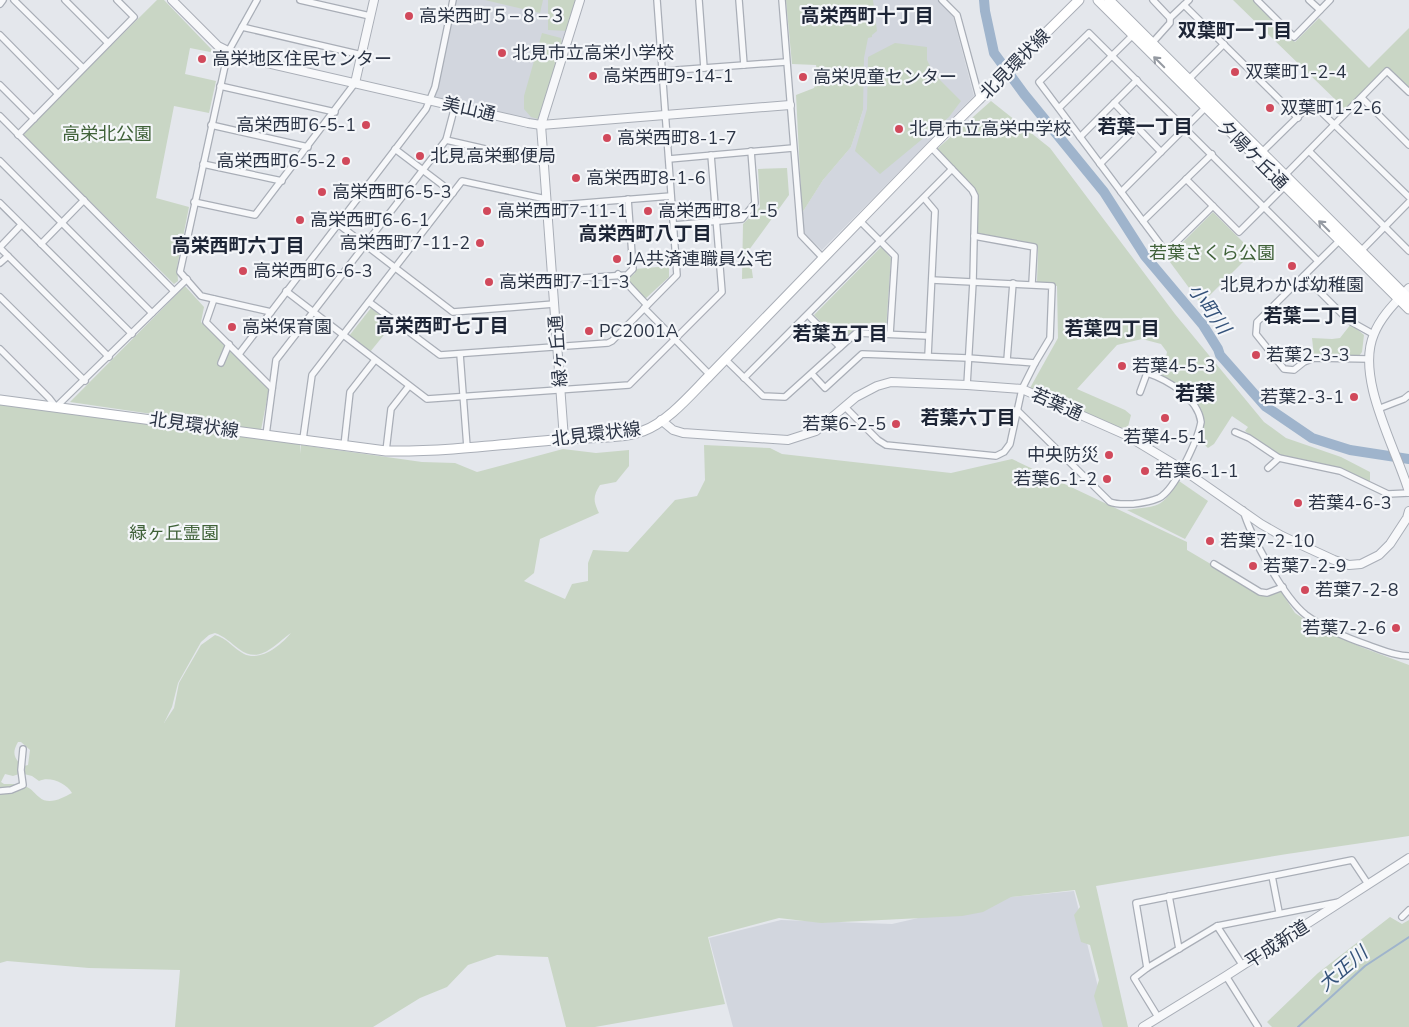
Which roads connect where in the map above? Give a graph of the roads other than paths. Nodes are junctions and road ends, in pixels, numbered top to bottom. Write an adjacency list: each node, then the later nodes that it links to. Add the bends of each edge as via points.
1 (4, 0): 24 (street)
2 (14, 0): 40 (street)
3 (65, 0): 33 (street)
4 (117, 0): 33 (street, via 134,17)
5 (257, 0): 29 (street)
6 (300, 0): 27 (street)
7 (374, 0): 27 (street)
8 (454, 0): 51 (street)
9 (580, 0): 64 (street, 緑ヶ丘通)
10 (657, 0): 42 (street)
11 (699, 0): 41 (street)
12 (739, 0): 39 (street)
13 (782, 0): 38 (street)
14 (942, 0): 52 (street, via 957,15)
15 (1079, 0): 52 (main road, 北見環状線)
16 (1098, 0): 30 (main road, 夕陽ケ丘通)
17 (1109, 0): 30 (main road, 夕陽ケ丘通)
18 (1152, 0): 28 (street)
19 (1189, 0): 25 (street)
20 (1257, 0): 26 (street, via 1294,37)
21 (1309, 0): 26 (street)
22 (1330, 0): 26 (street)
23 (178, 2): 35 (street, 美山通, via 218,46)
24 (0, 4)
25 (1184, 5): 28 (street); 34 (street)
26 (1320, 10)
27 (370, 16): 36 (street)
28 (1170, 18): 32 (street, via 1170,23)
29 (242, 27): 35 (street); 36 (street)
30 (1136, 32): 32 (main road, 夕陽ケ丘通); 37 (street); 44 (main road, 夕陽ケ丘通, one-way to 30)
31 (0, 35): 49 (street)
32 (1152, 42): 44 (main road, 夕陽ケ丘通)
33 (108, 43): 40 (street)
34 (1224, 44): 44 (street); 61 (street)
35 (228, 52): 45 (street, 美山通); 47 (street)
36 (362, 55): 45 (street)
37 (1112, 55): 43 (street); 57 (street); 57 (street, via 1089,33 1039,82)
38 (786, 62): 39 (street); 55 (street)
39 (744, 65): 41 (street)
40 (83, 68): 49 (street)
41 (704, 68): 42 (street)
42 (663, 71): 59 (street)
43 (1137, 80): 53 (street); 67 (street)
44 (1186, 82): 54 (main road, 夕陽ケ丘通)
45 (356, 83): 51 (street, 美山通); 58 (street)
46 (0, 85): 62 (street)
47 (220, 86): 58 (street); 63 (street)
48 (1409, 92): 50 (street, via 1387,71)
49 (58, 94): 62 (street)
50 (1362, 98): 65 (street); 71 (street)
51 (430, 100): 56 (street, 美山通); 75 (street)
52 (980, 100): 73 (main road, 北見環状線)
53 (1114, 103): 66 (street); 69 (street)
54 (1208, 104): 67 (street); 81 (main road, 夕陽ケ丘通)
55 (790, 105): 59 (street, 美山通); 74 (street)
56 (455, 106): 64 (street, 美山通); 70 (street)
57 (1059, 108): 69 (street)
58 (334, 112): 72 (street)
59 (666, 115): 64 (street, 美山通); 82 (street)
60 (0, 116): 68 (street)
61 (1298, 118): 65 (street, via 1312,103); 81 (street)
62 (34, 119): 68 (street)
63 (212, 125): 72 (street); 85 (street)
64 (541, 125): 84 (street, 緑ヶ丘通)
65 (1335, 125): 78 (street); 97 (street)
66 (1137, 127): 77 (street); 86 (street)
67 (1185, 127): 77 (street); 79 (street)
68 (18, 135): 99 (street)
69 (1080, 137): 86 (street)
70 (446, 140): 84 (street); 88 (street)
71 (1409, 145)
72 (308, 147): 91 (street)
73 (931, 147): 87 (street); 107 (main road, 北見環状線)
74 (793, 148): 76 (street); 123 (street, via 801,235)
75 (396, 149): 88 (street); 110 (street)
76 (751, 152): 80 (street); 106 (street, via 755,203 742,219)
77 (1161, 152): 93 (street)
78 (1309, 152): 89 (street); 113 (street)
79 (1212, 154): 90 (street); 105 (street)
80 (711, 155): 82 (street); 106 (street)
81 (1260, 155): 89 (main road, 夕陽ケ丘通); 92 (main road, 夕陽ケ丘通)
82 (669, 158): 95 (street)
83 (0, 161): 109 (street)
84 (543, 162): 101 (street, 緑ヶ丘通)
85 (203, 164): 91 (street); 100 (street)
86 (1100, 164): 93 (street)
87 (952, 169): 96 (street); 114 (street, via 975,196)
88 (423, 170): 94 (street); 118 (street)
89 (1286, 175): 92 (street); 115 (main road, 夕陽ケ丘通)
90 (1186, 179): 104 (street); 108 (street)
91 (282, 181): 100 (street, via 255,215)
92 (1284, 186): 105 (street); 115 (main road, 夕陽ケ丘通, one-way to 92)
93 (1121, 192): 108 (street)
94 (453, 193): 101 (street, via 462,180); 126 (street)
95 (671, 196): 98 (street); 112 (street)
96 (924, 198): 116 (street); 131 (street, via 935,211)
97 (1409, 198)
98 (628, 199): 101 (street); 127 (street, via 633,269 627,275)
99 (84, 200): 109 (street); 135 (street)
100 (194, 202): 129 (street, via 180,272)
101 (546, 202): 130 (street, 緑ヶ丘通)
102 (1409, 202): 113 (street)
103 (0, 203): 111 (street)
104 (1213, 206): 105 (street, via 1239,232); 108 (street, via 1166,252)
105 (1264, 206): 124 (street)
106 (716, 221): 112 (street); 153 (street, via 722,292)
107 (860, 221): 116 (street); 123 (main road, 北見環状線)
108 (1143, 221)
109 (62, 223): 117 (street); 146 (street)
110 (338, 224): 118 (street); 136 (street)
111 (22, 225): 117 (street); 119 (street)
112 (674, 225): 142 (street, via 677,275)
113 (1385, 227): 120 (street); 121 (street)
114 (974, 236): 132 (street); 134 (street, via 1034,248)
115 (1342, 237): 121 (main road, 夕陽ケ丘通); 124 (street)
116 (881, 242): 147 (street); 149 (street, via 895,256)
117 (41, 244): 148 (street)
118 (365, 244): 126 (street); 145 (street)
119 (0, 247): 122 (street)
120 (1408, 249)
121 (1358, 254): 137 (main road, 夕陽ケ丘通)
122 (8, 256): 125 (street); 160 (street)
123 (824, 258): 163 (main road, 北見環状線)
124 (1318, 261): 128 (street)
125 (0, 263)
126 (395, 267): 140 (street); 141 (street, via 454,312)
127 (618, 274): 130 (street); 142 (street)
128 (1304, 276): 150 (street, via 1348,320); 166 (street, via 1257,322 1256,334 1284,369 1294,370 1314,358)
129 (187, 279): 135 (street); 139 (street, via 201,296)
130 (552, 280): 141 (street, 緑ヶ丘通)
131 (932, 280): 132 (street); 152 (street)
132 (973, 282): 133 (street); 162 (street)
133 (1013, 284): 134 (street); 165 (street)
134 (1032, 284): 168 (street, via 1052,286 1050,338)
135 (174, 291): 146 (street)
136 (286, 292): 144 (street); 145 (street)
137 (1405, 295): 143 (main road, 夕陽ケ丘通); 150 (street, via 1389,309)
138 (1, 299): 172 (street)
139 (214, 299): 144 (street); 154 (street, via 206,322)
140 (369, 302): 151 (street); 159 (street, via 440,355)
141 (554, 304): 155 (street, 緑ヶ丘通)
142 (646, 307): 153 (street); 155 (street, via 608,343)
143 (1409, 309)
144 (271, 312): 158 (street)
145 (313, 312): 151 (street); 175 (street, via 276,360)
146 (152, 313): 148 (street)
147 (808, 315): 156 (street); 171 (street)
148 (132, 334): 160 (street)
149 (890, 334): 152 (street); 156 (street, via 856,333)
150 (1373, 334): 166 (street)
151 (343, 335): 164 (street); 189 (street, via 312,375)
152 (928, 336): 161 (street)
153 (674, 339): 170 (street); 177 (street, via 629,385)
154 (229, 344): 158 (street); 167 (street)
155 (557, 347): 159 (street); 177 (street, 緑ヶ丘通)
156 (840, 347): 169 (street)
157 (0, 349): 182 (street)
158 (239, 354): 175 (street)
159 (460, 354): 179 (street)
160 (109, 356): 172 (street)
161 (928, 356): 162 (street); 169 (street, via 862,354 825,388)
162 (968, 358): 165 (street); 173 (street)
163 (725, 359): 170 (main road, 北見環状線); 171 (street)
164 (375, 360): 174 (street); 191 (street, via 350,392)
165 (1007, 360): 168 (street)
166 (1369, 360): 184 (street)
167 (221, 363)
168 (1035, 363): 176 (street)
169 (812, 374): 171 (street, via 785,397 763,396)
170 (710, 375): 186 (main road, 北見環状線)
171 (744, 378)
172 (85, 381): 182 (street)
173 (967, 385): 176 (street, 若葉通); 183 (street, 若葉通, via 891,382 866,391)
174 (409, 386): 179 (street, via 427,399); 193 (street, via 391,409)
175 (272, 388): 188 (street)
176 (1022, 389): 185 (street); 196 (street, 若葉通, via 1126,435)
177 (561, 390): 179 (street); 190 (street, 緑ヶ丘通)
178 (1140, 392): 196 (street, via 1147,373 1157,376 1186,397 1201,416 1200,429)
179 (463, 397): 192 (street)
180 (1408, 399): 184 (street)
181 (0, 400): 182 (main road, 北見環状線)
182 (56, 407): 188 (main road, 北見環状線)
183 (845, 407): 185 (street, via 886,445 996,456 1010,444); 186 (street, 若葉通, via 816,432 788,440 683,433 673,430)
184 (1378, 409): 197 (street)
185 (1017, 410): 196 (street, via 1103,496 1116,504 1147,503 1160,498 1168,492)
186 (661, 420): 190 (main road, 北見環状線, via 636,432)
187 (1235, 432): 194 (street)
188 (266, 435): 189 (main road, 北見環状線)
189 (304, 439): 191 (main road, 北見環状線)
190 (564, 439): 192 (main road, 北見環状線)
191 (344, 446): 193 (main road, 北見環状線)
192 (467, 447): 193 (main road, 北見環状線)
193 (386, 451)
194 (1279, 458): 195 (street); 197 (street, via 1340,471 1388,494)
195 (1268, 468)
196 (1182, 469): 198 (street, 若葉通)
197 (1409, 492)
198 (1243, 510): 199 (street, 若葉通, via 1282,536 1349,565 1361,564 1379,555 1390,544); 201 (street, via 1248,528)
199 (1409, 511)
200 (1214, 564): 201 (street, via 1260,592 1267,593)
201 (1283, 586): 202 (street, via 1296,605 1320,624 1360,642 1399,656)
202 (1409, 656)
203 (23, 749): 204 (street, via 23,785)
204 (0, 791)
205 (1409, 858): 207 (street, 平成新道)
206 (1272, 876): 207 (street, via 1352,860); 208 (street); 211 (street)
207 (1368, 884): 209 (street, 平成新道)
208 (1169, 896): 214 (street); 216 (street, via 1136,903)
209 (1341, 901): 211 (street); 215 (street, 平成新道)
210 (1409, 910): 212 (street)
211 (1279, 912): 213 (street)
212 (1402, 917)
213 (1217, 926): 214 (street); 215 (street)
214 (1179, 949): 216 (street)
215 (1243, 966): 217 (street, 平成新道)
216 (1147, 968): 218 (street, via 1134,978)
217 (1226, 976): 218 (street, 平成新道); 220 (street)
218 (1158, 1017): 219 (street, 平成新道)
219 (1143, 1027)
220 (1258, 1027)

